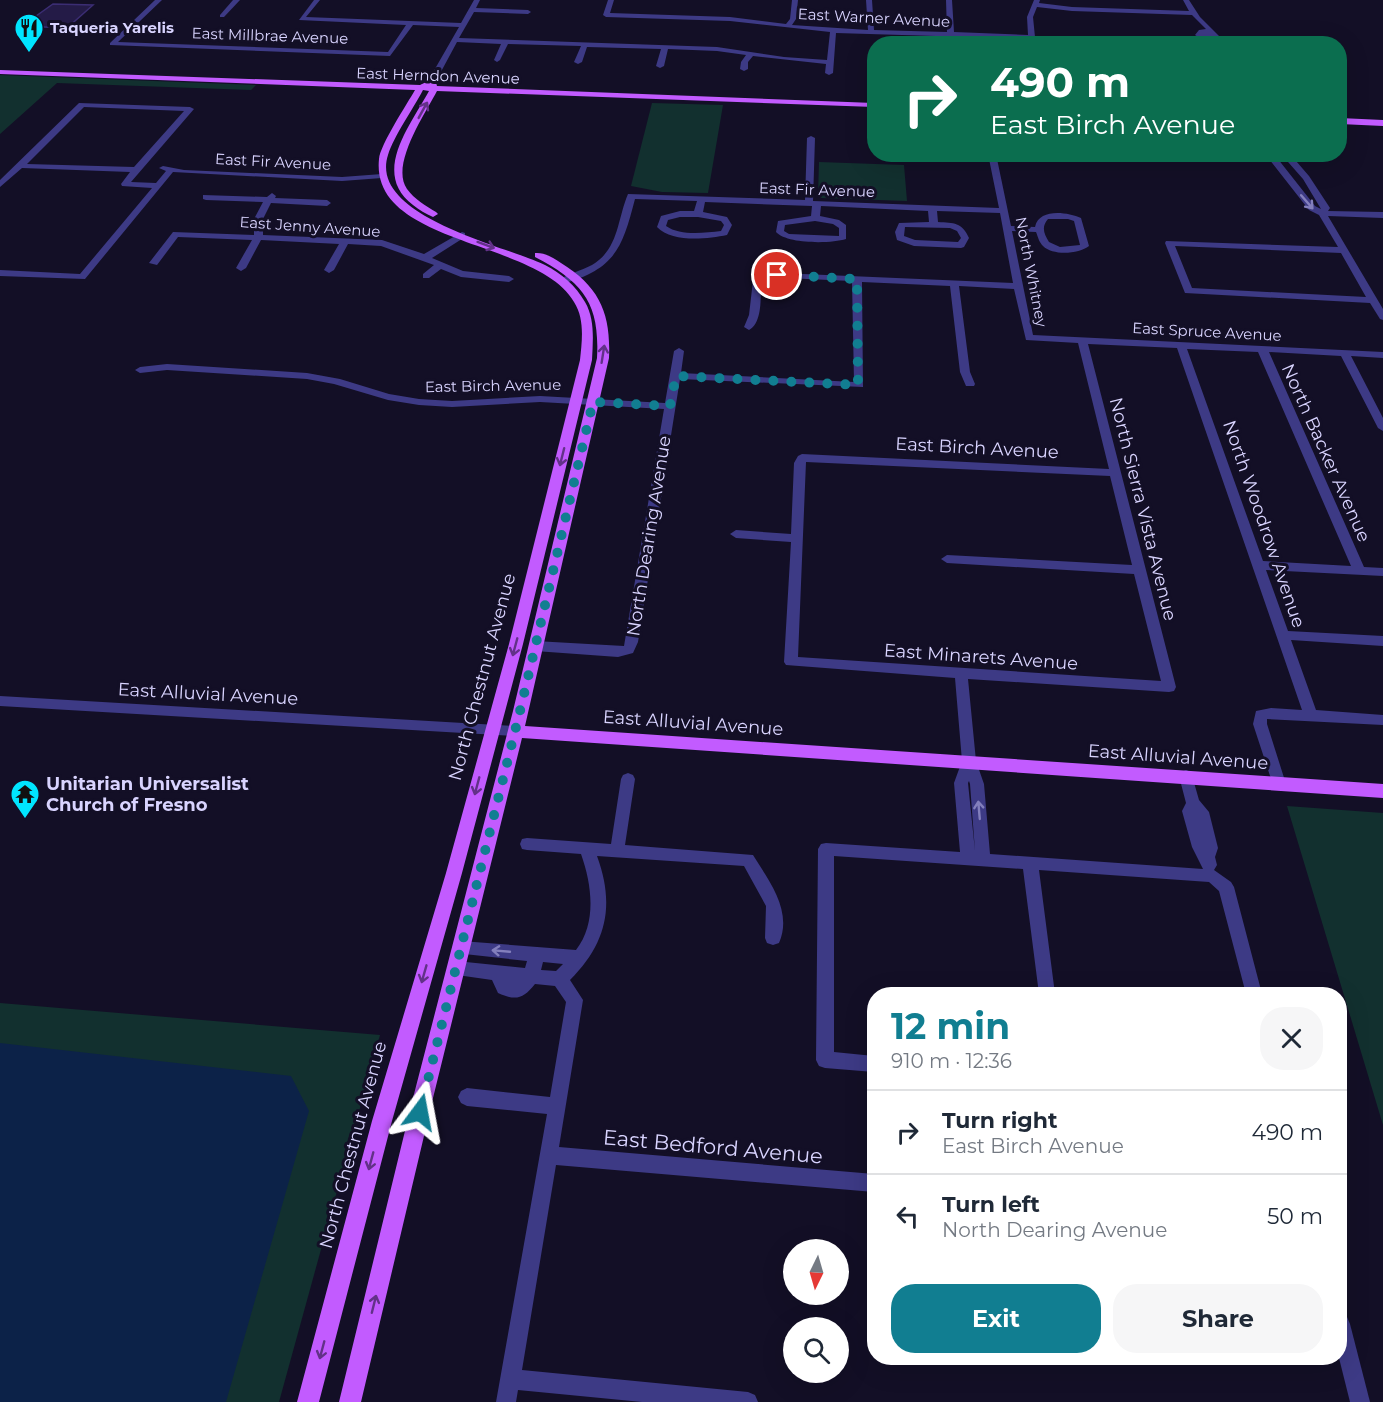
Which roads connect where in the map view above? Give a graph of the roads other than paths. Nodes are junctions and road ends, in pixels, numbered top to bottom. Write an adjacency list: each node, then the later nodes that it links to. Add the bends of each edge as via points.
1 (159, 0): 17 (street, East Millbrae Avenue, via 112,44 390,54)
2 (237, 0): 16 (street)
3 (317, 0): 17 (street, via 300,20)
4 (477, 0): 12 (street)
5 (611, 0): 19 (street, East Warner Avenue, via 606,15 730,19)
6 (795, 0): 19 (street, via 793,18)
7 (868, 0): 21 (street)
8 (949, 0): 22 (street)
9 (1113, 0): 13 (street)
10 (1186, 0): 15 (street)
11 (1036, 3): 13 (street); 25 (street, East Warner Avenue, via 1030,17)
12 (472, 10): 14 (street); 18 (street)
13 (1117, 10): 15 (street)
14 (528, 12)
15 (1195, 15): 23 (street); 27 (street)
16 (222, 16)
17 (411, 23): 18 (street)
18 (464, 25): 28 (street)
19 (787, 27): 20 (street, East Warner Avenue)
20 (833, 31): 21 (street, East Warner Avenue); 35 (street)
21 (871, 32): 22 (street, East Warner Avenue)
22 (951, 34): 24 (street, East Warner Avenue)
23 (1200, 34): 26 (street)
24 (1005, 36)
25 (1032, 36)
26 (1208, 36)
27 (1213, 36)
28 (456, 40): 29 (street); 41 (street)
29 (506, 41): 30 (street); 33 (street)
30 (585, 44): 31 (street); 34 (street)
31 (665, 47): 32 (street); 37 (street)
32 (751, 54): 35 (street); 38 (street)
33 (496, 60)
34 (578, 62)
35 (829, 62): 40 (street)
36 (0, 64): 41 (main road, East Herndon Avenue)
37 (660, 66)
38 (744, 69)
39 (0, 72): 42 (main road, East Herndon Avenue)
40 (829, 73)
41 (433, 85): 42 (main road, East Herndon Avenue); 43 (main road, East Herndon Avenue); 44 (main road, East Herndon Avenue); 59 (main road, one-way to 41, via 399,156)
42 (420, 89): 50 (main road)
43 (867, 97)
44 (867, 105)
45 (1347, 113): 46 (main road)
46 (1383, 115)
47 (1347, 122): 48 (main road)
48 (1383, 123)
49 (811, 138): 67 (street)
50 (386, 152): 58 (main road); 59 (main road, North Chestnut Avenue, via 391,155 388,173)
51 (994, 162): 69 (street, North Whitney)
52 (1276, 162): 70 (street, one-way to 70, via 1312,208)
53 (1284, 162): 62 (street)
54 (1292, 162): 62 (street)
55 (20, 166): 56 (street); 56 (street, via 82,105 190,110); 60 (street)
56 (136, 170): 61 (street, via 125,184)
57 (286, 176): 58 (street, East Fir Avenue); 61 (street, East Fir Avenue, via 167,169); 63 (street)
58 (382, 176): 76 (main road, via 390,179 412,207)
59 (397, 177): 76 (main road, North Chestnut Avenue, via 410,198)
60 (0, 185)
61 (158, 186): 87 (street, via 82,277)
62 (1312, 187): 70 (street, via 1326,208)
63 (276, 193): 64 (street); 66 (street); 78 (street, via 259,215)
64 (206, 197)
65 (702, 198): 67 (street, East Fir Avenue); 71 (street); 89 (street, East Fir Avenue, via 630,196 615,250 600,265)
66 (327, 203)
67 (813, 203): 68 (street, East Fir Avenue); 73 (street)
68 (932, 208): 69 (street, East Fir Avenue); 74 (street)
69 (1003, 211): 75 (street, North Whitney)
70 (1322, 213): 72 (street); 80 (street)
71 (698, 214): 71 (street, via 724,219 728,225 724,233 670,233 661,227 664,218)
72 (1383, 215)
73 (815, 218): 73 (street, via 836,222 843,227 843,237 787,237 780,232 781,223)
74 (933, 224): 74 (street, via 961,229 965,238 961,245 914,243 900,238 902,225)
75 (1007, 228): 77 (street); 94 (street, North Whitney)
76 (455, 230): 81 (street); 82 (street); 89 (main road, North Chestnut Avenue, via 534,252); 92 (main road, North Chestnut Avenue, one-way to 92, via 528,260)
77 (1039, 230): 77 (street, via 1046,244 1060,249 1085,246 1078,220 1069,216 1046,217)
78 (260, 236): 79 (street, East Jenny Avenue); 83 (street, East Jenny Avenue, via 176,234); 85 (street)
79 (346, 240): 81 (street, East Jenny Avenue, via 382,243); 86 (street)
80 (1344, 250): 95 (street); 95 (street, via 1169,243 1188,291)
81 (416, 254): 82 (street, East Jenny Avenue)
82 (425, 258): 84 (street, East Jenny Avenue)
83 (154, 263)
84 (440, 265): 88 (street); 90 (street, East Jenny Avenue, via 480,278)
85 (241, 268)
86 (329, 270)
87 (0, 273)
88 (426, 276)
89 (576, 276): 92 (street); 109 (main road, North Chestnut Avenue, one-way to 89, via 605,331 593,296)
90 (509, 279)
91 (857, 279): 93 (street); 97 (street, via 758,274); 106 (street, via 858,385)
92 (562, 281): 108 (main road, North Chestnut Avenue, via 579,301 587,326 586,360)
93 (954, 284): 94 (street); 107 (street, via 965,372)
94 (1018, 286): 98 (street, North Whitney)
95 (1373, 300): 96 (street)
96 (1383, 317)
97 (749, 327)
98 (1029, 338): 99 (street, East Spruce Avenue)
99 (1082, 341): 100 (street, East Spruce Avenue); 112 (street, North Sierra Vista Avenue)
100 (1181, 346): 101 (street, East Spruce Avenue); 116 (street, North Woodrow Avenue)
101 (1262, 349): 103 (street, East Spruce Avenue); 118 (street, North Backer Avenue)
102 (679, 351): 106 (street, North Dearing Avenue)
103 (1344, 353): 104 (street, East Spruce Avenue); 111 (street)
104 (1383, 355)
105 (140, 370): 108 (street, East Birch Avenue, via 167,367 307,376 419,402)
106 (676, 376): 110 (street, North Dearing Avenue)
107 (970, 384)
108 (576, 400): 109 (street, East Birch Avenue); 128 (main road, North Chestnut Avenue, one-way to 128)
109 (593, 402): 110 (street, East Birch Avenue); 122 (main road, North Chestnut Avenue)
110 (670, 406): 122 (street, North Dearing Avenue, via 628,650)
111 (1383, 428)
112 (1115, 473): 114 (street, East Birch Avenue, via 802,458); 117 (street, North Sierra Vista Avenue)
113 (736, 534): 114 (street)
114 (797, 538): 123 (street, East Minarets Avenue, via 791,662)
115 (947, 559): 117 (street)
116 (1260, 565): 118 (street); 120 (street, North Woodrow Avenue)
117 (1140, 570): 124 (street, North Sierra Vista Avenue)
118 (1359, 570): 119 (street)
119 (1383, 572)
120 (1284, 635): 121 (street); 126 (street, North Woodrow Avenue)
121 (1383, 641)
122 (536, 646): 129 (main road, North Chestnut Avenue)
123 (961, 674): 124 (street, East Minarets Avenue); 130 (street)
124 (1169, 687)
125 (0, 701): 128 (street, East Alluvial Avenue)
126 (1311, 716): 127 (street); 133 (street, via 1261,716 1260,724)
127 (1383, 720)
128 (492, 729): 129 (street, East Alluvial Avenue); 157 (main road, North Chestnut Avenue, one-way to 157)
129 (515, 731): 130 (main road, East Alluvial Avenue); 142 (main road, North Chestnut Avenue)
130 (969, 761): 131 (main road, East Alluvial Avenue); 138 (street, via 977,784)
131 (1186, 776): 133 (main road, East Alluvial Avenue); 140 (street, via 1193,803 1191,819)
132 (628, 779): 137 (street)
133 (1279, 784): 134 (main road, East Alluvial Avenue)
134 (1383, 791)
135 (528, 844): 136 (street)
136 (587, 849): 137 (street); 144 (street, via 598,891 598,910 589,945)
137 (617, 851): 141 (street, via 748,860 774,905)
138 (976, 860): 139 (street); 150 (street, via 826,849 825,1060)
139 (1030, 863): 140 (street); 148 (street)
140 (1212, 876): 149 (street, via 1226,887)
141 (773, 938)
142 (461, 948): 143 (street, one-way to 142); 145 (main road, North Chestnut Avenue)
143 (536, 954): 144 (street); 146 (street)
144 (581, 958): 147 (street)
145 (456, 969): 146 (street, via 497,973 504,988 520,990); 158 (main road, North Chestnut Avenue, one-way to 145)
146 (532, 976): 147 (street)
147 (559, 979): 152 (street, via 575,1000)
148 (1046, 987)
149 (1252, 987)
150 (867, 1063)
151 (467, 1097): 152 (street)
152 (556, 1106): 153 (street)
153 (548, 1155): 154 (street, East Bedford Avenue); 156 (street)
154 (867, 1182)
155 (1347, 1351): 161 (street)
156 (510, 1379): 159 (street); 160 (street)
157 (308, 1402)
158 (350, 1402)
159 (506, 1402)
160 (748, 1402)
161 (1360, 1402)

